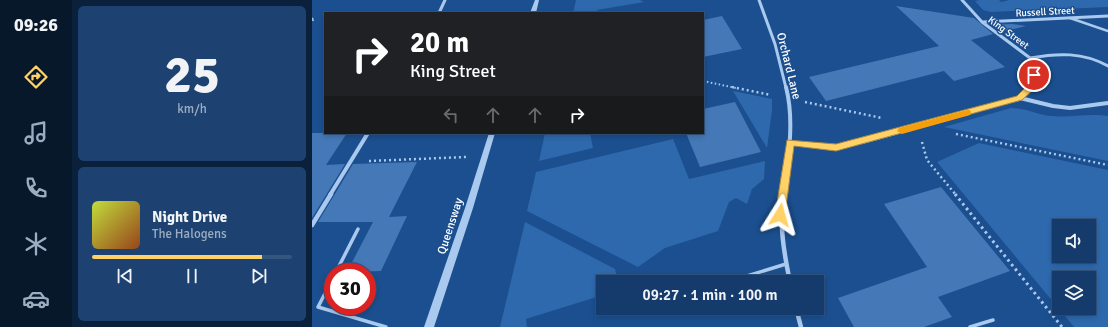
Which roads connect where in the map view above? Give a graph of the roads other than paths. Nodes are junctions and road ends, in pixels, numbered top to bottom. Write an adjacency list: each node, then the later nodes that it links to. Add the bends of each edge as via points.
1 (446, 0): 5 (street)
2 (537, 0): 6 (street)
3 (759, 0): 17 (street, Orchard Lane, via 775,44 789,98)
4 (962, 0): 9 (street, King Street)
5 (440, 12)
6 (533, 12)
7 (1108, 16): 8 (street, Russell Street)
8 (1070, 18): 9 (street, Russell Street); 10 (lane)
9 (982, 22): 11 (street, King Street)
10 (1108, 30)
11 (1030, 58): 12 (street, King Street, via 1060,53 1079,54); 13 (street, King Street, via 1034,75 1031,87)
12 (1108, 66)
13 (1020, 98): 14 (street, via 1068,108 1086,108); 17 (street, via 836,147)
14 (1108, 103)
15 (367, 134): 18 (street)
16 (492, 134): 30 (street, Queensway)
17 (790, 142): 21 (street, Orchard Lane, via 780,215)
18 (312, 225)
19 (358, 229): 20 (lane)
20 (341, 263)
21 (786, 264): 22 (lane); 23 (street, Orchard Lane)
22 (750, 275)
23 (788, 275)
24 (324, 295): 25 (lane, via 318,307)
25 (324, 309)
26 (345, 315): 29 (lane)
27 (798, 315): 31 (street)
28 (992, 320): 32 (lane)
29 (386, 327)
30 (429, 327)
31 (801, 327)
32 (970, 327)

